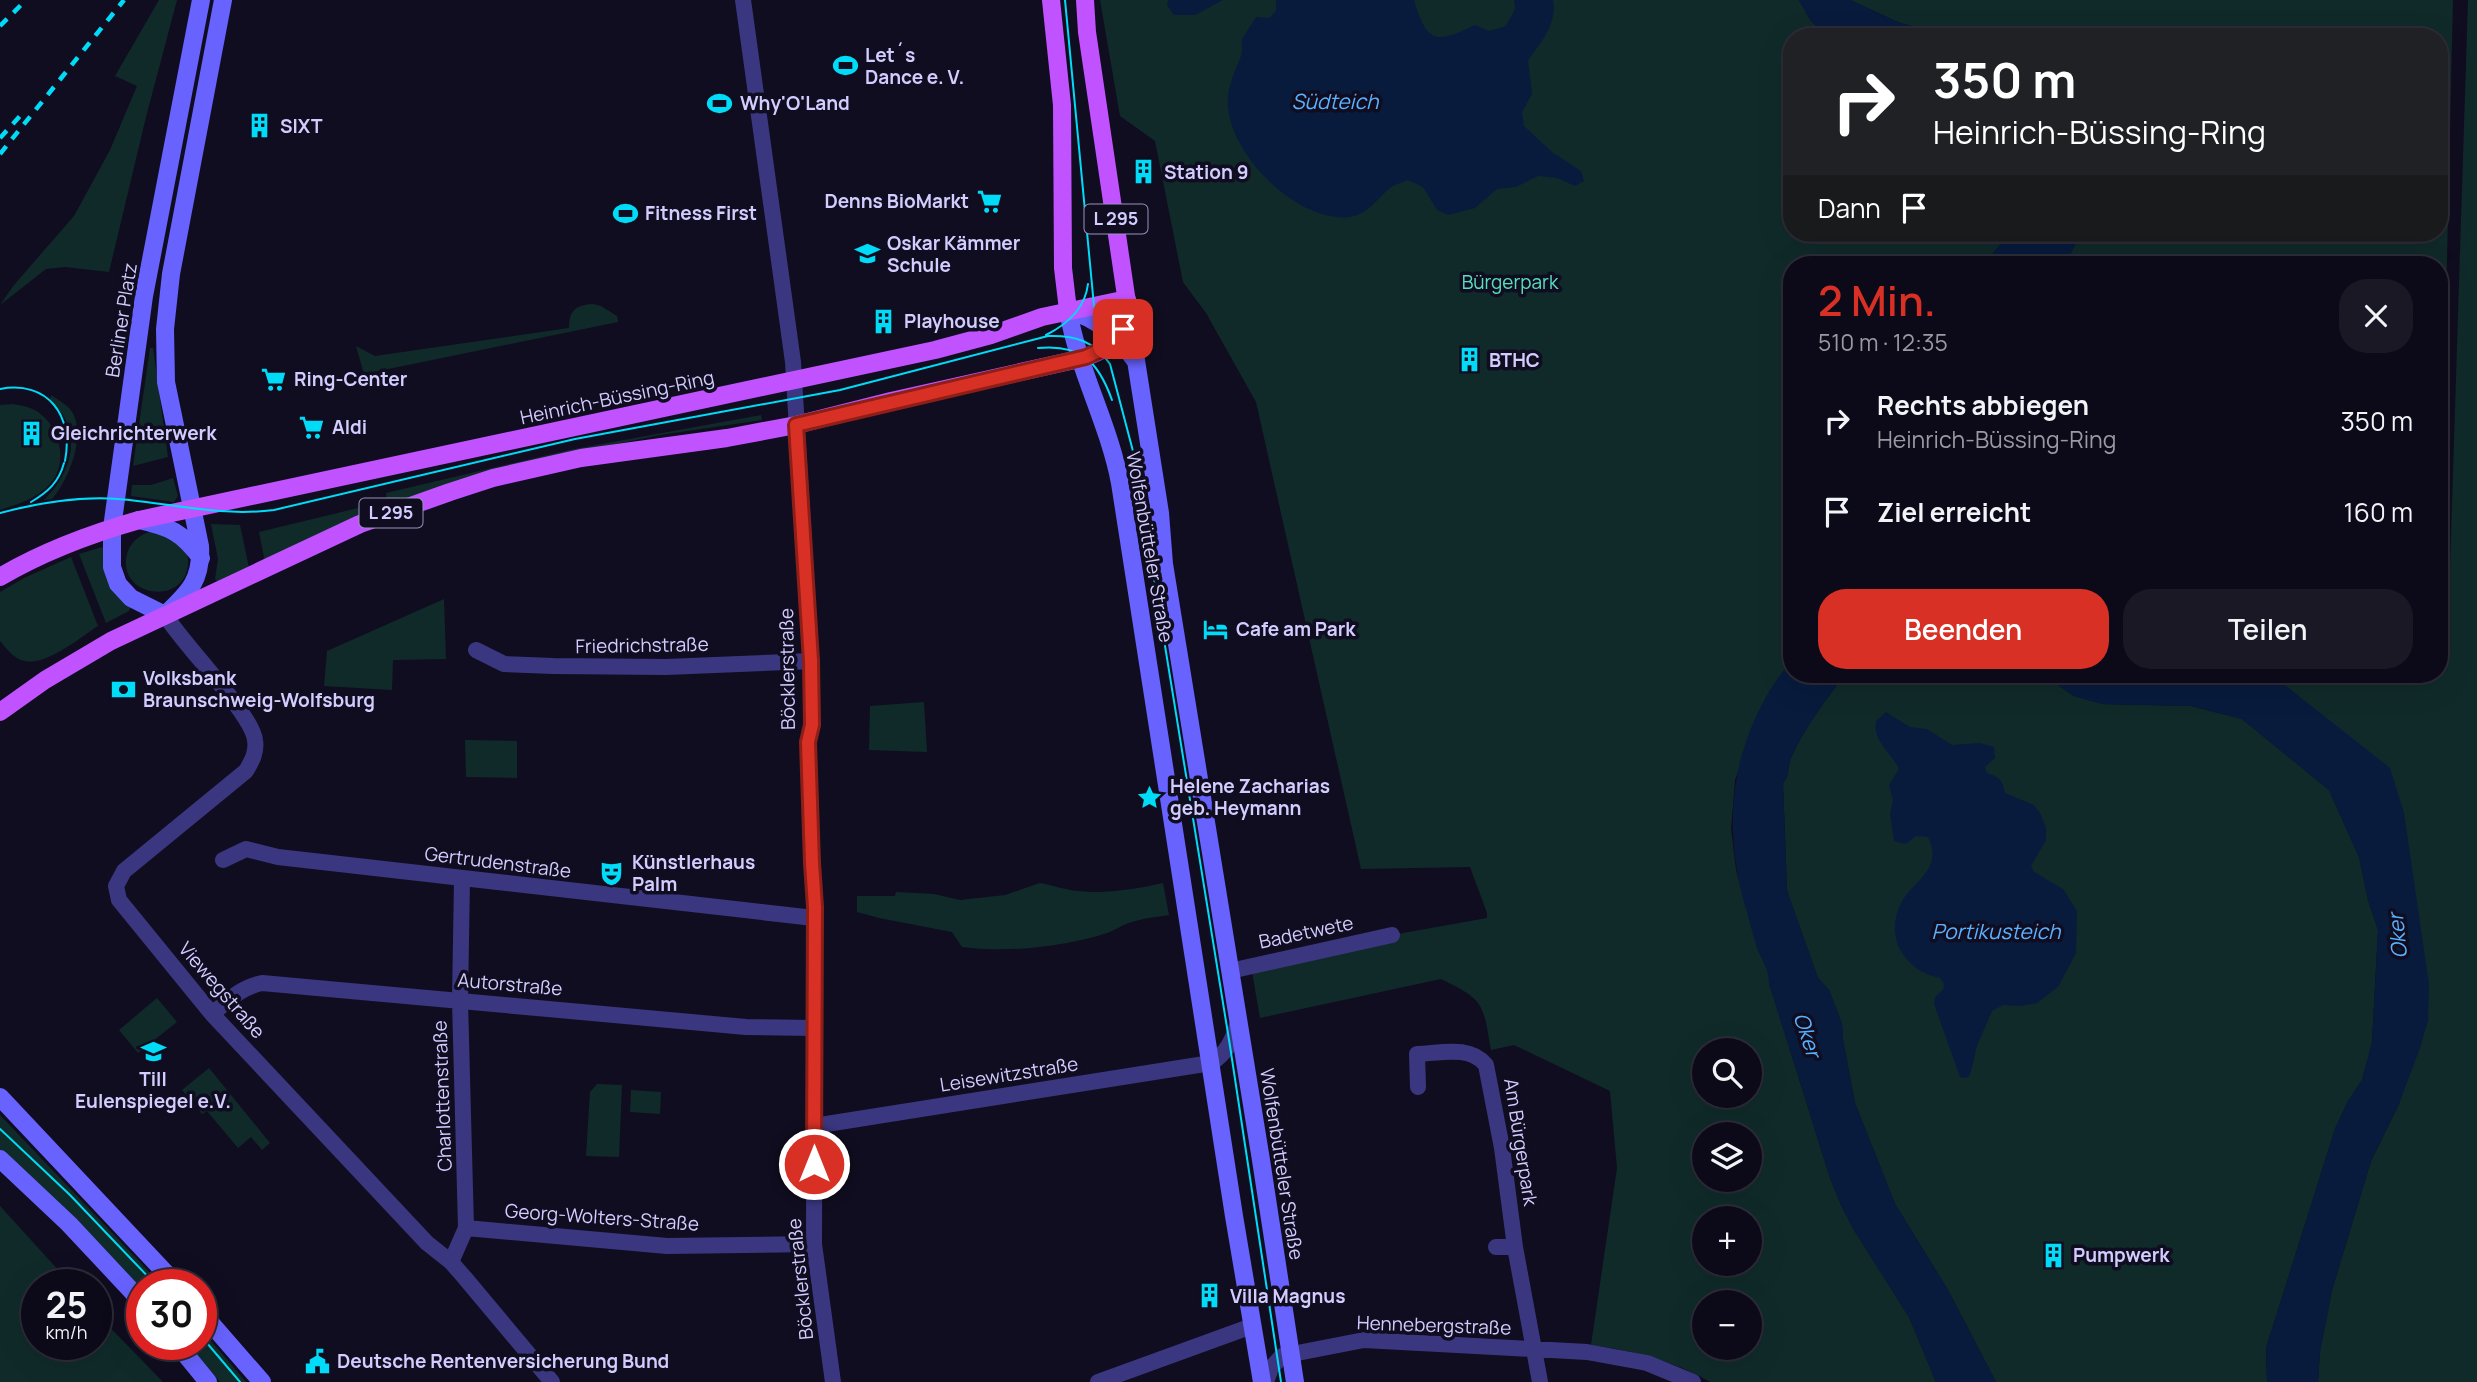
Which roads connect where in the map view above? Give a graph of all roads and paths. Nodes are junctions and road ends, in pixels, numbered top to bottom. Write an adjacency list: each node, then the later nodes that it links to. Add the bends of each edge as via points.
1 (201, 0): 15 (main road, Berliner Platz, via 144,296)
2 (223, 0): 13 (main road, via 171,274 165,329 166,382)
3 (743, 0): 11 (street, Böcklerstraße)
4 (1051, 0): 7 (main road, Wolfenbütteler Straße / L 295, via 1062,105 1063,268)
5 (1085, 0): 6 (main road, Wolfenbütteler Straße / L 295)
6 (1128, 307): 7 (main road, Heinrich-Büssing-Ring / L 295); 8 (main road, L 295); 10 (main road, Wolfenbütteler Straße)
7 (1068, 310): 8 (main road, via 1093,320); 9 (main road, Wolfenbütteler Straße / L 295); 11 (main road, Heinrich-Büssing-Ring / L 295, via 969,341)
8 (1117, 338): 9 (main road, L 295, via 1102,351); 10 (main road)
9 (1079, 359): 12 (main road, L 295); 31 (main road, Wolfenbütteler Straße, via 1120,483)
10 (1135, 360): 26 (main road, Wolfenbütteler Straße)
11 (794, 381): 12 (street, Böcklerstraße); 13 (main road, Heinrich-Büssing-Ring / L 295)
12 (796, 425): 18 (main road, L 295, via 581,458 493,478 360,524); 20 (street, Böcklerstraße)
13 (192, 508): 14 (main road, Heinrich-Büssing-Ring / L 295); 16 (main road)
14 (139, 520): 15 (main road, Heinrich-Büssing-Ring / L 295); 16 (main road, via 181,534)
15 (112, 528): 17 (main road, L 295, via 29,560); 18 (main road, via 112,567 118,584 131,598)
16 (201, 558): 18 (main road, via 197,579)
17 (0, 577)
18 (165, 615): 21 (main road, L 295, via 94,650); 28 (street, Viewegstraße, via 243,715 254,733 255,752 246,771 124,871 116,893)
19 (476, 650): 20 (street, Friedrichstraße, via 504,663 553,666)
20 (811, 661): 24 (street, Böcklerstraße, via 808,742)
21 (0, 712)
22 (223, 860): 23 (street, Gertrudenstraße, via 246,849)
23 (461, 879): 24 (street, Gertrudenstraße); 27 (street, Charlottenstraße)
24 (814, 918): 30 (street, Böcklerstraße)
25 (1392, 935): 26 (street, Badetwete)
26 (1230, 971): 29 (main road, Wolfenbütteler Straße)
27 (460, 1000): 28 (street, Autorstraße, via 261,983 241,990); 30 (street, Autorstraße, via 732,1026); 36 (street, Charlottenstraße)
28 (212, 1014): 40 (street, Viewegstraße, via 427,1243)
29 (1238, 1023): 31 (street, via 1230,1046); 46 (main road, Wolfenbütteler Straße)
30 (814, 1028): 34 (street, Böcklerstraße)
31 (1211, 1063): 34 (street, Leisewitzstraße); 43 (main road, Wolfenbütteler Straße)
32 (1418, 1087): 39 (street, Am Bürgerpark, via 1418,1054 1463,1052 1479,1057 1486,1066)
33 (0, 1097): 41 (main road)
34 (814, 1126): 37 (street, Böcklerstraße)
35 (0, 1158): 42 (main road)
36 (466, 1228): 37 (street, Georg-Wolters-Straße, via 667,1247); 40 (street)
37 (814, 1244): 51 (street, Böcklerstraße)
38 (1496, 1247): 39 (street)
39 (1515, 1247): 45 (street, Am Bürgerpark)
40 (451, 1262): 50 (street, Viewegstraße)
41 (162, 1269)
42 (126, 1285)
43 (1252, 1326): 52 (street); 53 (main road, Wolfenbütteler Straße)
44 (217, 1330): 49 (main road)
45 (1534, 1350): 46 (street, Hennebergstraße, via 1364,1340); 55 (street, Hennebergstraße); 56 (street, Hennebergstraße, via 1627,1358)
46 (1290, 1354): 53 (street, Wolfenbütteler Straße, via 1277,1360); 54 (main road, Wolfenbütteler Straße)
47 (190, 1360): 48 (main road)
48 (208, 1382)
49 (262, 1382)
50 (552, 1382)
51 (833, 1382)
52 (1098, 1382)
53 (1264, 1382)
54 (1295, 1382)
55 (1540, 1382)
56 (1693, 1382)

